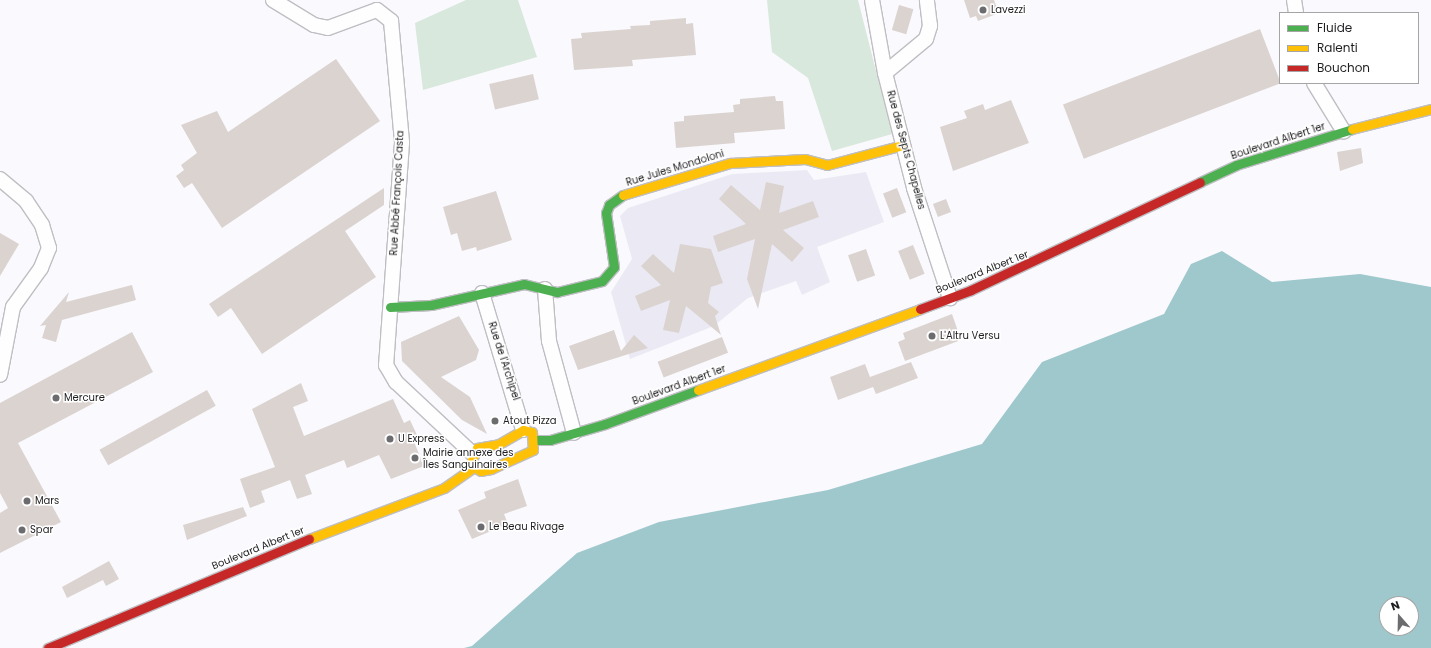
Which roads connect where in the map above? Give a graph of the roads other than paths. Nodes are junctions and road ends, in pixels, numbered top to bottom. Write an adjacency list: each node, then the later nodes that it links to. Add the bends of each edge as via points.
1 (273, 0): 15 (street, Rue Abbé François Casta, via 314,26 328,28 377,10 391,22 402,143)
2 (872, 0): 6 (street, Rue des Septs Chapelles)
3 (927, 0): 6 (street, via 930,26 926,39)
4 (1294, 0): 5 (street)
5 (1296, 12)
6 (885, 73): 10 (street, Rue des Septs Chapelles)
7 (1317, 88): 9 (street)
8 (1431, 108): 9 (main road, Boulevard Albert 1er)
9 (1344, 132): 14 (main road, Boulevard Albert 1er, via 1236,165 1025,267)
10 (903, 145): 12 (main road, Rue Jules Mondoloni, via 827,165 805,159 730,163 625,194 609,205 606,213 615,258 609,276 567,292); 14 (street, Rue des Septs Chapelles)
11 (0, 179): 16 (street, via 26,201 42,226 49,248 41,268 13,307 5,365)
12 (545, 289): 13 (main road, Rue Jules Mondoloni, via 524,284); 18 (street, via 549,341)
13 (482, 293): 15 (main road, Rue Jules Mondoloni, via 431,305); 17 (street, Rue de l'Archipel)
14 (950, 298): 18 (main road, Boulevard Albert 1er)
15 (390, 307): 20 (street, via 386,365 390,374 456,438)
16 (0, 375)
17 (523, 430): 19 (main road, via 532,432); 20 (main road, Boulevard Albert 1er, via 498,444 477,448)
18 (574, 433): 19 (main road, Boulevard Albert 1er, via 550,440)
19 (535, 440): 20 (main road, via 533,450 525,455 481,471)
20 (473, 460): 21 (main road, Boulevard Albert 1er, via 444,488 277,552)
21 (48, 648)

